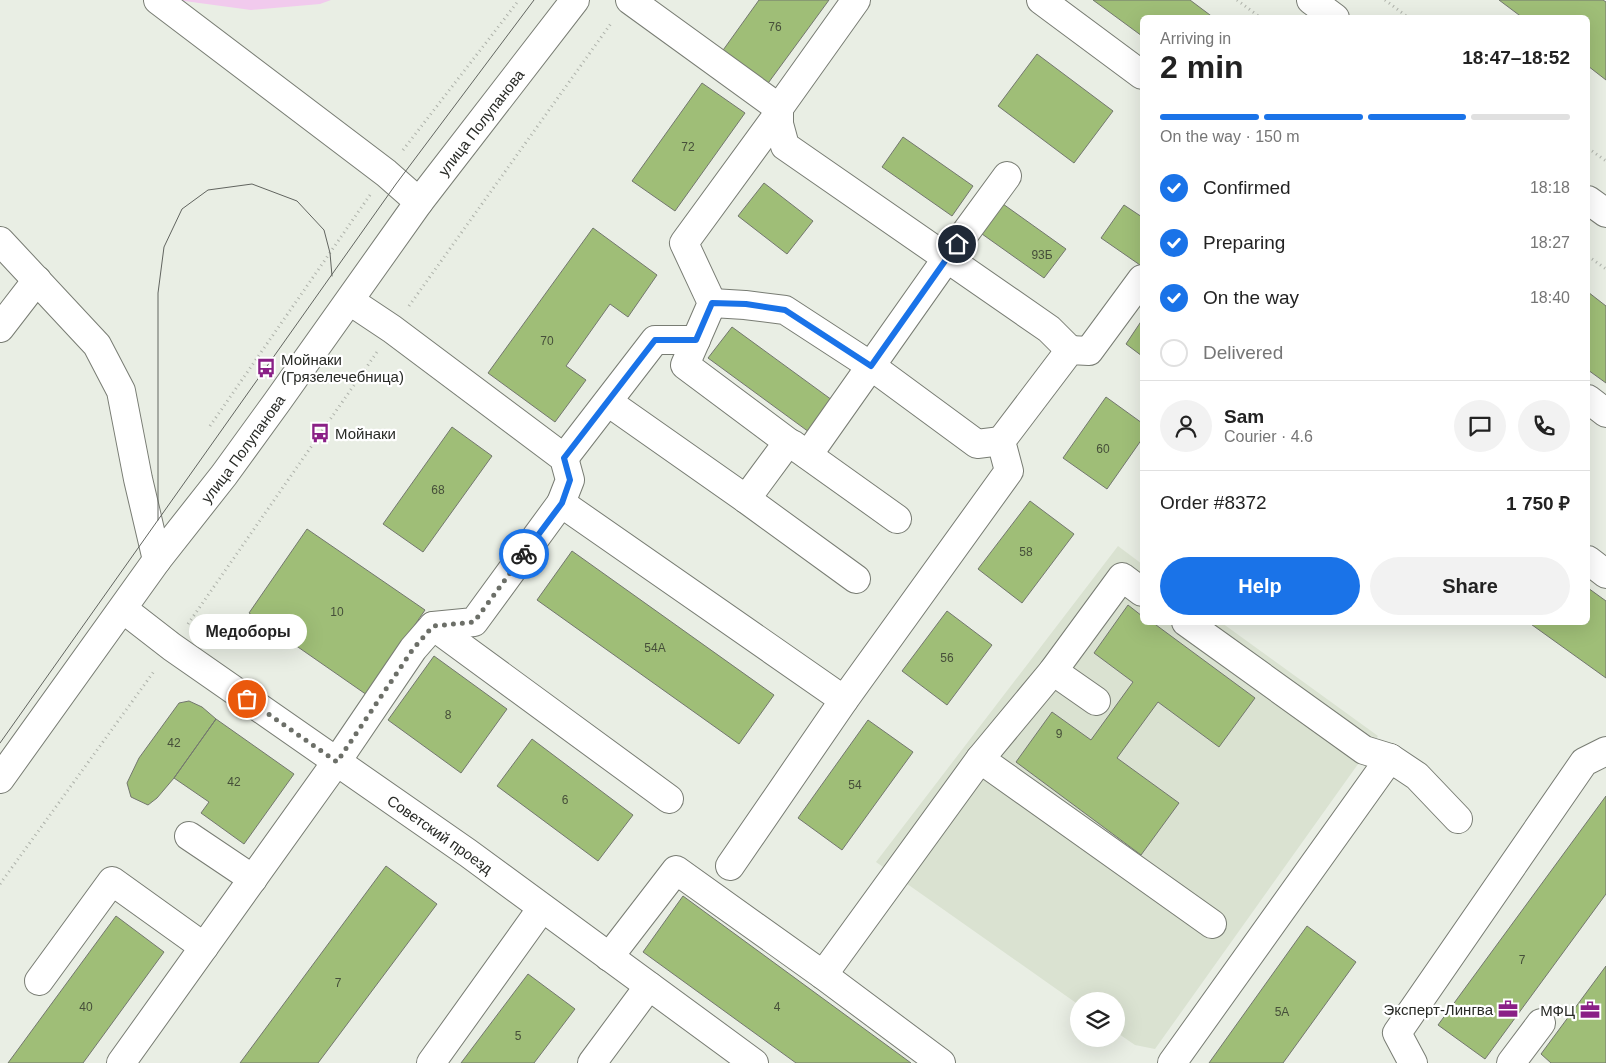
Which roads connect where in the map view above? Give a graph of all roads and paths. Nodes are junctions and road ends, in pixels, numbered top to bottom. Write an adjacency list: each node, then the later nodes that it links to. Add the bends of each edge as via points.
1 (158, 0): 17 (street)
2 (519, 0): 17 (path)
3 (575, 0): 19 (street, улица Полупанова)
4 (856, 0): 14 (street)
5 (1040, 0): 13 (street)
6 (1237, 0): 10 (path)
7 (1311, 0): 11 (street)
8 (1385, 0): 12 (path)
9 (623, 8): 14 (street); 29 (path)
10 (1257, 15)
11 (1331, 15)
12 (1405, 15)
13 (1140, 74)
14 (779, 110): 21 (street, via 784,146); 27 (street, via 684,243)
15 (1590, 149): 16 (path)
16 (1606, 161)
17 (386, 173): 19 (street); 36 (path)
18 (1007, 176): 21 (street)
19 (419, 202): 26 (street, улица Полупанова)
20 (0, 241): 24 (street)
21 (947, 258): 31 (street, via 1049,329); 32 (street)
22 (1590, 258): 23 (path)
23 (1606, 270)
24 (37, 280): 28 (street); 43 (street, via 97,345 121,391)
25 (1140, 282): 31 (street, via 1089,351)
26 (350, 301): 29 (street); 43 (street, улица Полупанова, via 224,475)
27 (712, 303): 30 (street); 32 (street, via 785,310)
28 (0, 328)
29 (392, 329): 39 (street); 51 (path)
30 (696, 340): 34 (street, via 655,340); 38 (street, via 685,365)
31 (1070, 350): 37 (street)
32 (871, 366): 37 (street, via 977,444); 38 (street)
33 (1590, 401): 35 (street)
34 (608, 402): 39 (street); 40 (street)
35 (1606, 413)
36 (210, 426)
37 (1002, 441): 53 (street, via 1010,471)
38 (798, 449): 40 (street); 42 (street)
39 (564, 458): 41 (street, via 570,480)
40 (746, 499): 46 (street)
41 (562, 503): 50 (street, via 474,622); 53 (street)
42 (897, 519)
43 (157, 560): 48 (street, улица Полупанова)
44 (1590, 562): 45 (street)
45 (1606, 574)
46 (856, 579)
47 (1140, 590): 52 (street, via 1122,577)
48 (123, 609): 51 (street, Советский проезд); 59 (street, улица Полупанова)
49 (1190, 625): 56 (street, via 1364,750)
50 (433, 626): 58 (street, via 413,649); 60 (street)
51 (172, 647): 58 (street, Советский проезд); 65 (path)
52 (1053, 671): 54 (street); 57 (street)
53 (844, 700): 63 (street)
54 (1096, 701)
55 (1606, 751): 80 (street, via 1584,762 1397,1033)
56 (1390, 758): 61 (street, via 1417,776); 79 (street)
57 (980, 759): 67 (street); 70 (street)
58 (337, 762): 64 (street); 66 (street, Советский проезд)
59 (0, 778)
60 (669, 799)
61 (1458, 819)
62 (189, 836): 64 (street)
63 (730, 866)
64 (253, 879): 68 (street)
65 (0, 884)
66 (542, 908): 69 (street, Советский проезд); 75 (street)
67 (1212, 924)
68 (204, 947): 71 (street, via 112,880); 74 (street)
69 (610, 957): 70 (street, via 676,870); 72 (street, Советский проезд)
70 (823, 975): 78 (street)
71 (40, 981)
72 (649, 986): 76 (street); 77 (street, Советский проезд)
73 (1541, 1023): 81 (street)
74 (120, 1063)
75 (431, 1063)
76 (592, 1063)
77 (754, 1063)
78 (941, 1063)
79 (1172, 1063)
80 (1412, 1063)
81 (1511, 1063)

